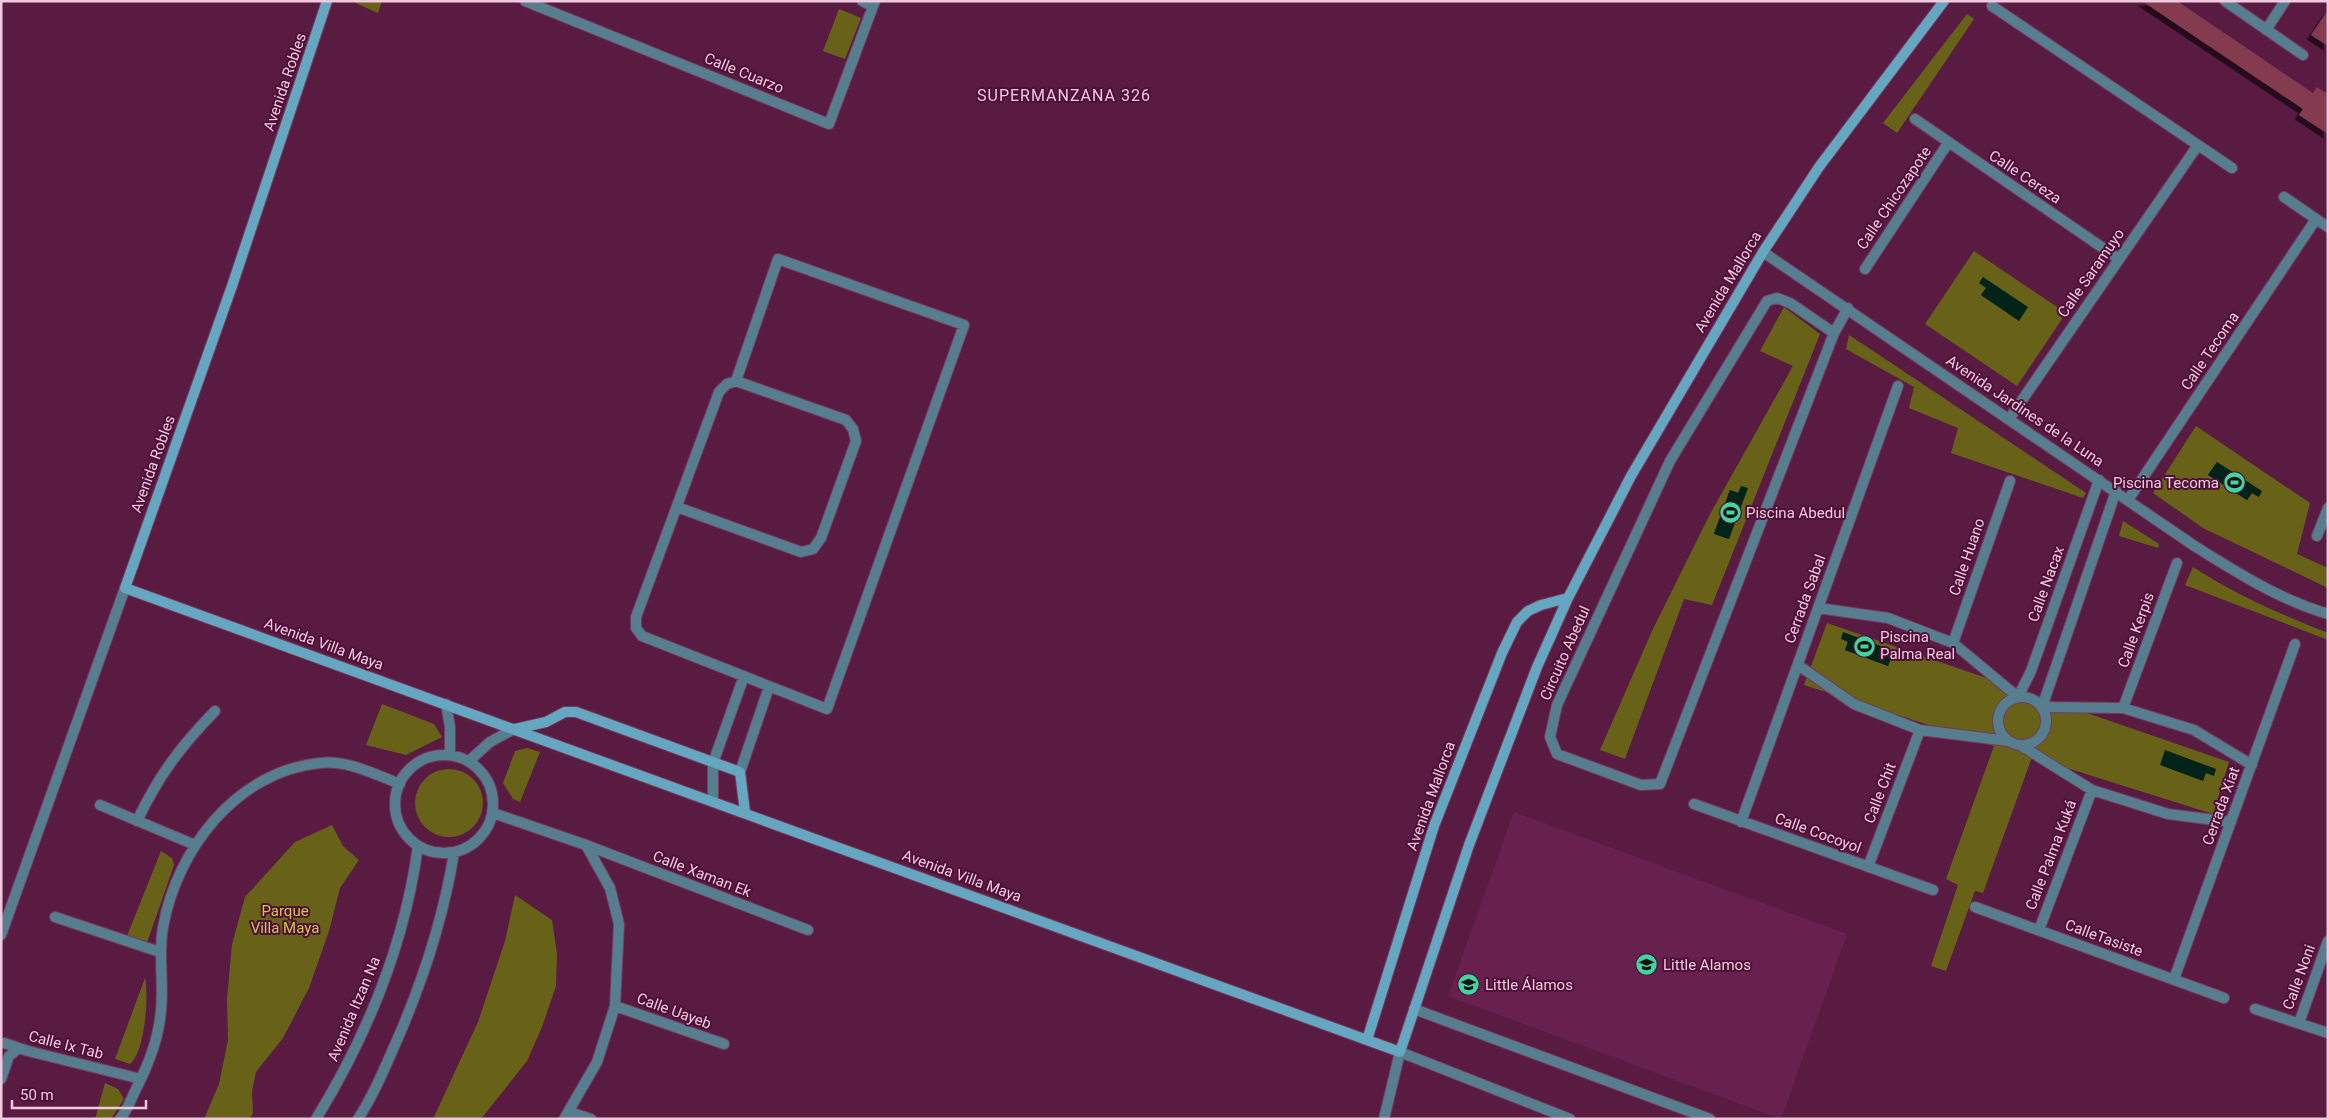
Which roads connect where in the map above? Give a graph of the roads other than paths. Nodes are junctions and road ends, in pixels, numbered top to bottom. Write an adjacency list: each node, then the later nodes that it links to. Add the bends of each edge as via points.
1 (327, 1): 34 (main road, Avenida Robles)
2 (525, 1): 7 (street, Calle Cuarzo, via 829,124)
3 (862, 1): 7 (street)
4 (1944, 1): 18 (main road, Avenida Mallorca, via 1820,167)
5 (2224, 1): 9 (street)
6 (2286, 1): 9 (street)
7 (874, 4)
8 (1992, 6): 13 (street)
9 (2266, 30): 10 (street)
10 (2303, 55)
11 (1915, 120): 12 (street, Calle Cereza)
12 (1948, 143): 19 (street, Calle Cereza); 20 (street, Calle Chicozapote)
13 (2198, 145): 14 (street); 19 (street, Calle Saramuyo)
14 (2232, 168)
15 (2284, 197): 16 (street)
16 (2316, 219): 17 (street); 29 (street, Calle Tecoma)
17 (2328, 227)
18 (1763, 252): 21 (street, Avenida Jardines de la Luna); 35 (main road, Avenida Mallorca, via 1631,476)
19 (2119, 259): 25 (street, Calle Saramuyo)
20 (1865, 268)
21 (1848, 308): 22 (street, Circuito Abedul); 25 (street, Avenida Jardines de la Luna)
22 (1834, 333): 22 (street, Circuito Abedul, via 1660,784 1641,785 1557,754 1550,737 1557,705 1657,488 1767,301 1777,298 1790,303)
23 (736, 381): 30 (street, via 719,392); 30 (street, via 846,420 853,429 856,441 821,538 813,548 801,552); 42 (street, via 778,259 964,325 827,709)
24 (1898, 386): 36 (street, Cerrada Sabal)
25 (2009, 419): 26 (street, Avenida Jardines de la Luna)
26 (2099, 480): 28 (street, Avenida Jardines de la Luna); 43 (street, Calle Nacax)
27 (2010, 481): 38 (street, Calle Huano)
28 (2116, 491): 29 (street, Avenida Jardines de la Luna); 45 (street)
29 (2128, 500): 37 (street, Avenida Jardines de la Luna, via 2250,580 2306,608)
30 (677, 507): 41 (street, via 636,617 636,628 642,636)
31 (2328, 508): 32 (street)
32 (2317, 536)
33 (2177, 563): 46 (street, Calle Kerpis)
34 (125, 588): 44 (main road, Avenida Villa Maya); 77 (street, Avenida Robles)
35 (1568, 598): 83 (main road, Avenida Mallorca, via 1537,667 1469,845); 87 (main road, Avenida Mallorca, via 1528,611 1518,622 1502,653 1434,826)
36 (1818, 608): 38 (street, via 1888,618); 40 (street, Cerrada Sabal)
37 (2328, 614)
38 (1953, 643): 43 (street)
39 (2296, 644): 55 (street, Cerrada Xiat)
40 (1798, 665): 49 (street, via 1854,704); 65 (street, Cerrada Sabal)
41 (744, 676): 42 (street); 54 (street)
42 (769, 687): 56 (street)
43 (2018, 697): 45 (street, via 2031,698); 50 (street, Calle Nacax, via 2010,700 1999,712 1999,728)
44 (446, 704): 48 (main road, Avenida Villa Maya); 52 (street)
45 (2042, 707): 46 (street); 51 (street, via 2044,729 2035,741)
46 (2123, 708): 55 (street, via 2194,730)
47 (215, 711): 64 (street, via 184,742 155,784)
48 (514, 729): 53 (street, via 490,742); 54 (main road, via 546,722 565,712 576,712); 59 (main road, Avenida Villa Maya)
49 (1920, 730): 50 (street); 71 (street, Calle Chit)
50 (2008, 741): 51 (street)
51 (2020, 744): 58 (street)
52 (450, 755): 53 (street); 57 (street, via 434,756 420,762 408,771)
53 (469, 762): 63 (street, via 489,783)
54 (713, 764): 56 (main road); 59 (street)
55 (2252, 765): 66 (street, Cerrada Xiat)
56 (740, 772): 62 (main road)
57 (400, 784): 67 (street, via 352,765 321,763 289,768 264,779 227,806); 69 (street, via 396,812 407,837)
58 (2092, 790): 66 (street, via 2168,814); 76 (street, Calle Palma Kuká)
59 (713, 801): 62 (main road, Avenida Villa Maya)
60 (1694, 804): 65 (street, Calle Cocoyol)
61 (100, 805): 64 (street)
62 (745, 812): 87 (main road, Avenida Villa Maya)
63 (493, 813): 68 (street, Calle Xaman Ek); 70 (street, via 479,839)
64 (137, 820): 67 (street)
65 (1742, 822): 71 (street, Calle Cocoyol)
66 (2231, 822): 80 (street, Cerrada Xiat)
67 (195, 845): 79 (street, via 169,900)
68 (586, 845): 75 (street, Calle Xaman Ek); 82 (street, via 610,888 620,924)
69 (418, 846): 70 (street, via 441,854); 96 (street, Avenida Itzan Na, via 412,888 383,984 340,1080)
70 (454, 853): 97 (street, via 446,898 416,997 372,1098)
71 (1868, 867): 72 (street, Calle Cocoyol)
72 (1932, 890)
73 (1975, 907): 76 (street, CalleTasiste)
74 (56, 917): 79 (street)
75 (808, 930)
76 (2039, 930): 80 (street, CalleTasiste)
77 (1, 935)
78 (2328, 941): 85 (street, Calle Noni)
79 (160, 952): 93 (street, via 161,1009 154,1050)
80 (2174, 979): 81 (street, CalleTasiste)
81 (2224, 998)
82 (615, 1006): 89 (street, Calle Uayeb); 94 (street, via 597,1062)
83 (1414, 1009): 91 (main road, Avenida Mallorca); 101 (street)
84 (2255, 1009): 85 (street, Calle Noni)
85 (2299, 1024): 86 (street, Calle Noni)
86 (2328, 1034)
87 (1367, 1040): 91 (main road, Avenida Villa Maya)
88 (4, 1043): 90 (street)
89 (724, 1044)
90 (19, 1048): 92 (street, Calle Ix Tab, via 10,1056); 93 (street, Calle Ix Tab)
91 (1400, 1052): 99 (street); 100 (street)
92 (1, 1079)
93 (141, 1079): 95 (street)
94 (567, 1115): 98 (street)
95 (120, 1119)
96 (316, 1119)
97 (358, 1119)
98 (591, 1119)
99 (1384, 1119)
100 (1570, 1119)
101 (1710, 1119)

